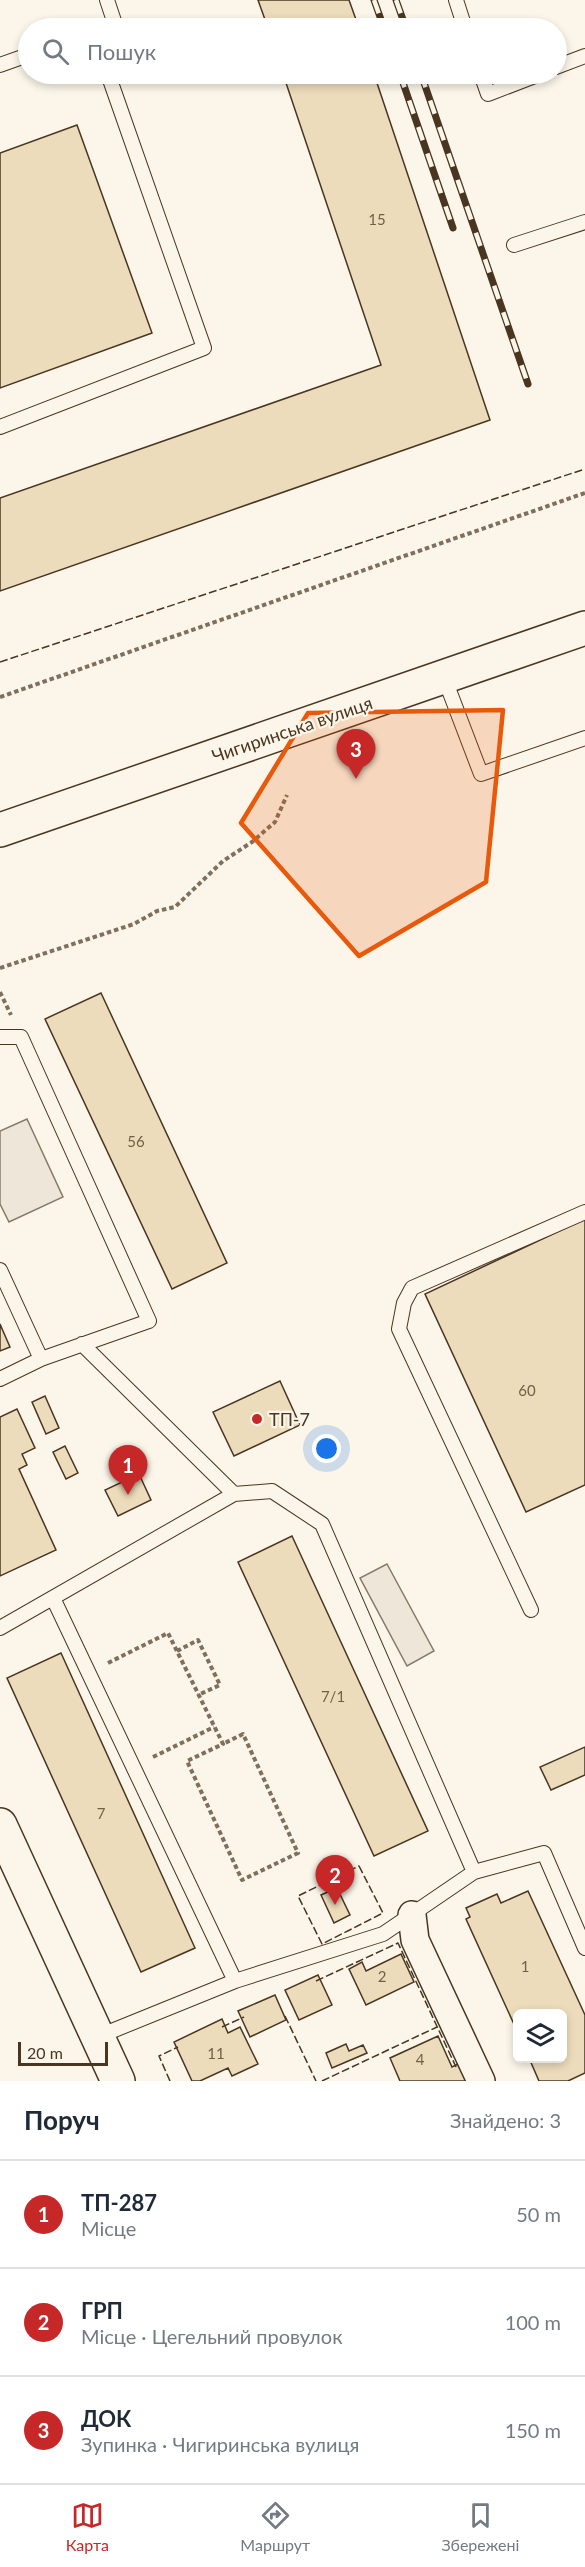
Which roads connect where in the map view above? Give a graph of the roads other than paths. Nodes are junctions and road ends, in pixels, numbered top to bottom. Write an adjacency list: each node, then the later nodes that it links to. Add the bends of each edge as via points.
1 (107, 0): 3 (lane)
2 (456, 0): 4 (lane)
3 (113, 18)
4 (462, 18)
5 (585, 56): 7 (lane)
6 (18, 59): 8 (lane)
7 (567, 63)
8 (0, 65)
9 (112, 84): 14 (lane, via 204,348)
10 (484, 84): 11 (lane, via 488,94)
11 (514, 84)
12 (585, 222): 13 (lane)
13 (514, 245)
14 (0, 427)
15 (585, 628): 16 (main road, Чигиринська вулиця)
16 (444, 676): 17 (lane, via 481,774); 18 (main road, Чигиринська вулиця)
17 (585, 738)
18 (0, 830)
19 (0, 1037): 22 (lane, via 21,1037 149,1321)
20 (585, 1212): 27 (lane, via 412,1288 404,1303 399,1329)
21 (0, 1270): 23 (lane)
22 (82, 1344): 23 (lane); 25 (lane)
23 (41, 1359): 24 (lane)
24 (0, 1379)
25 (234, 1494): 26 (lane); 30 (lane, via 272,1491 322,1524)
26 (53, 1598): 28 (lane); 33 (lane)
27 (531, 1610)
28 (0, 1628)
29 (0, 1825): 34 (main road)
30 (474, 1872): 31 (lane); 32 (lane, via 544,1853)
31 (412, 1915): 33 (lane, via 383,1934); 36 (street, via 415,1940)
32 (585, 1948)
33 (235, 1981): 34 (lane)
34 (98, 2037): 35 (main road)
35 (118, 2081)
36 (481, 2081)

